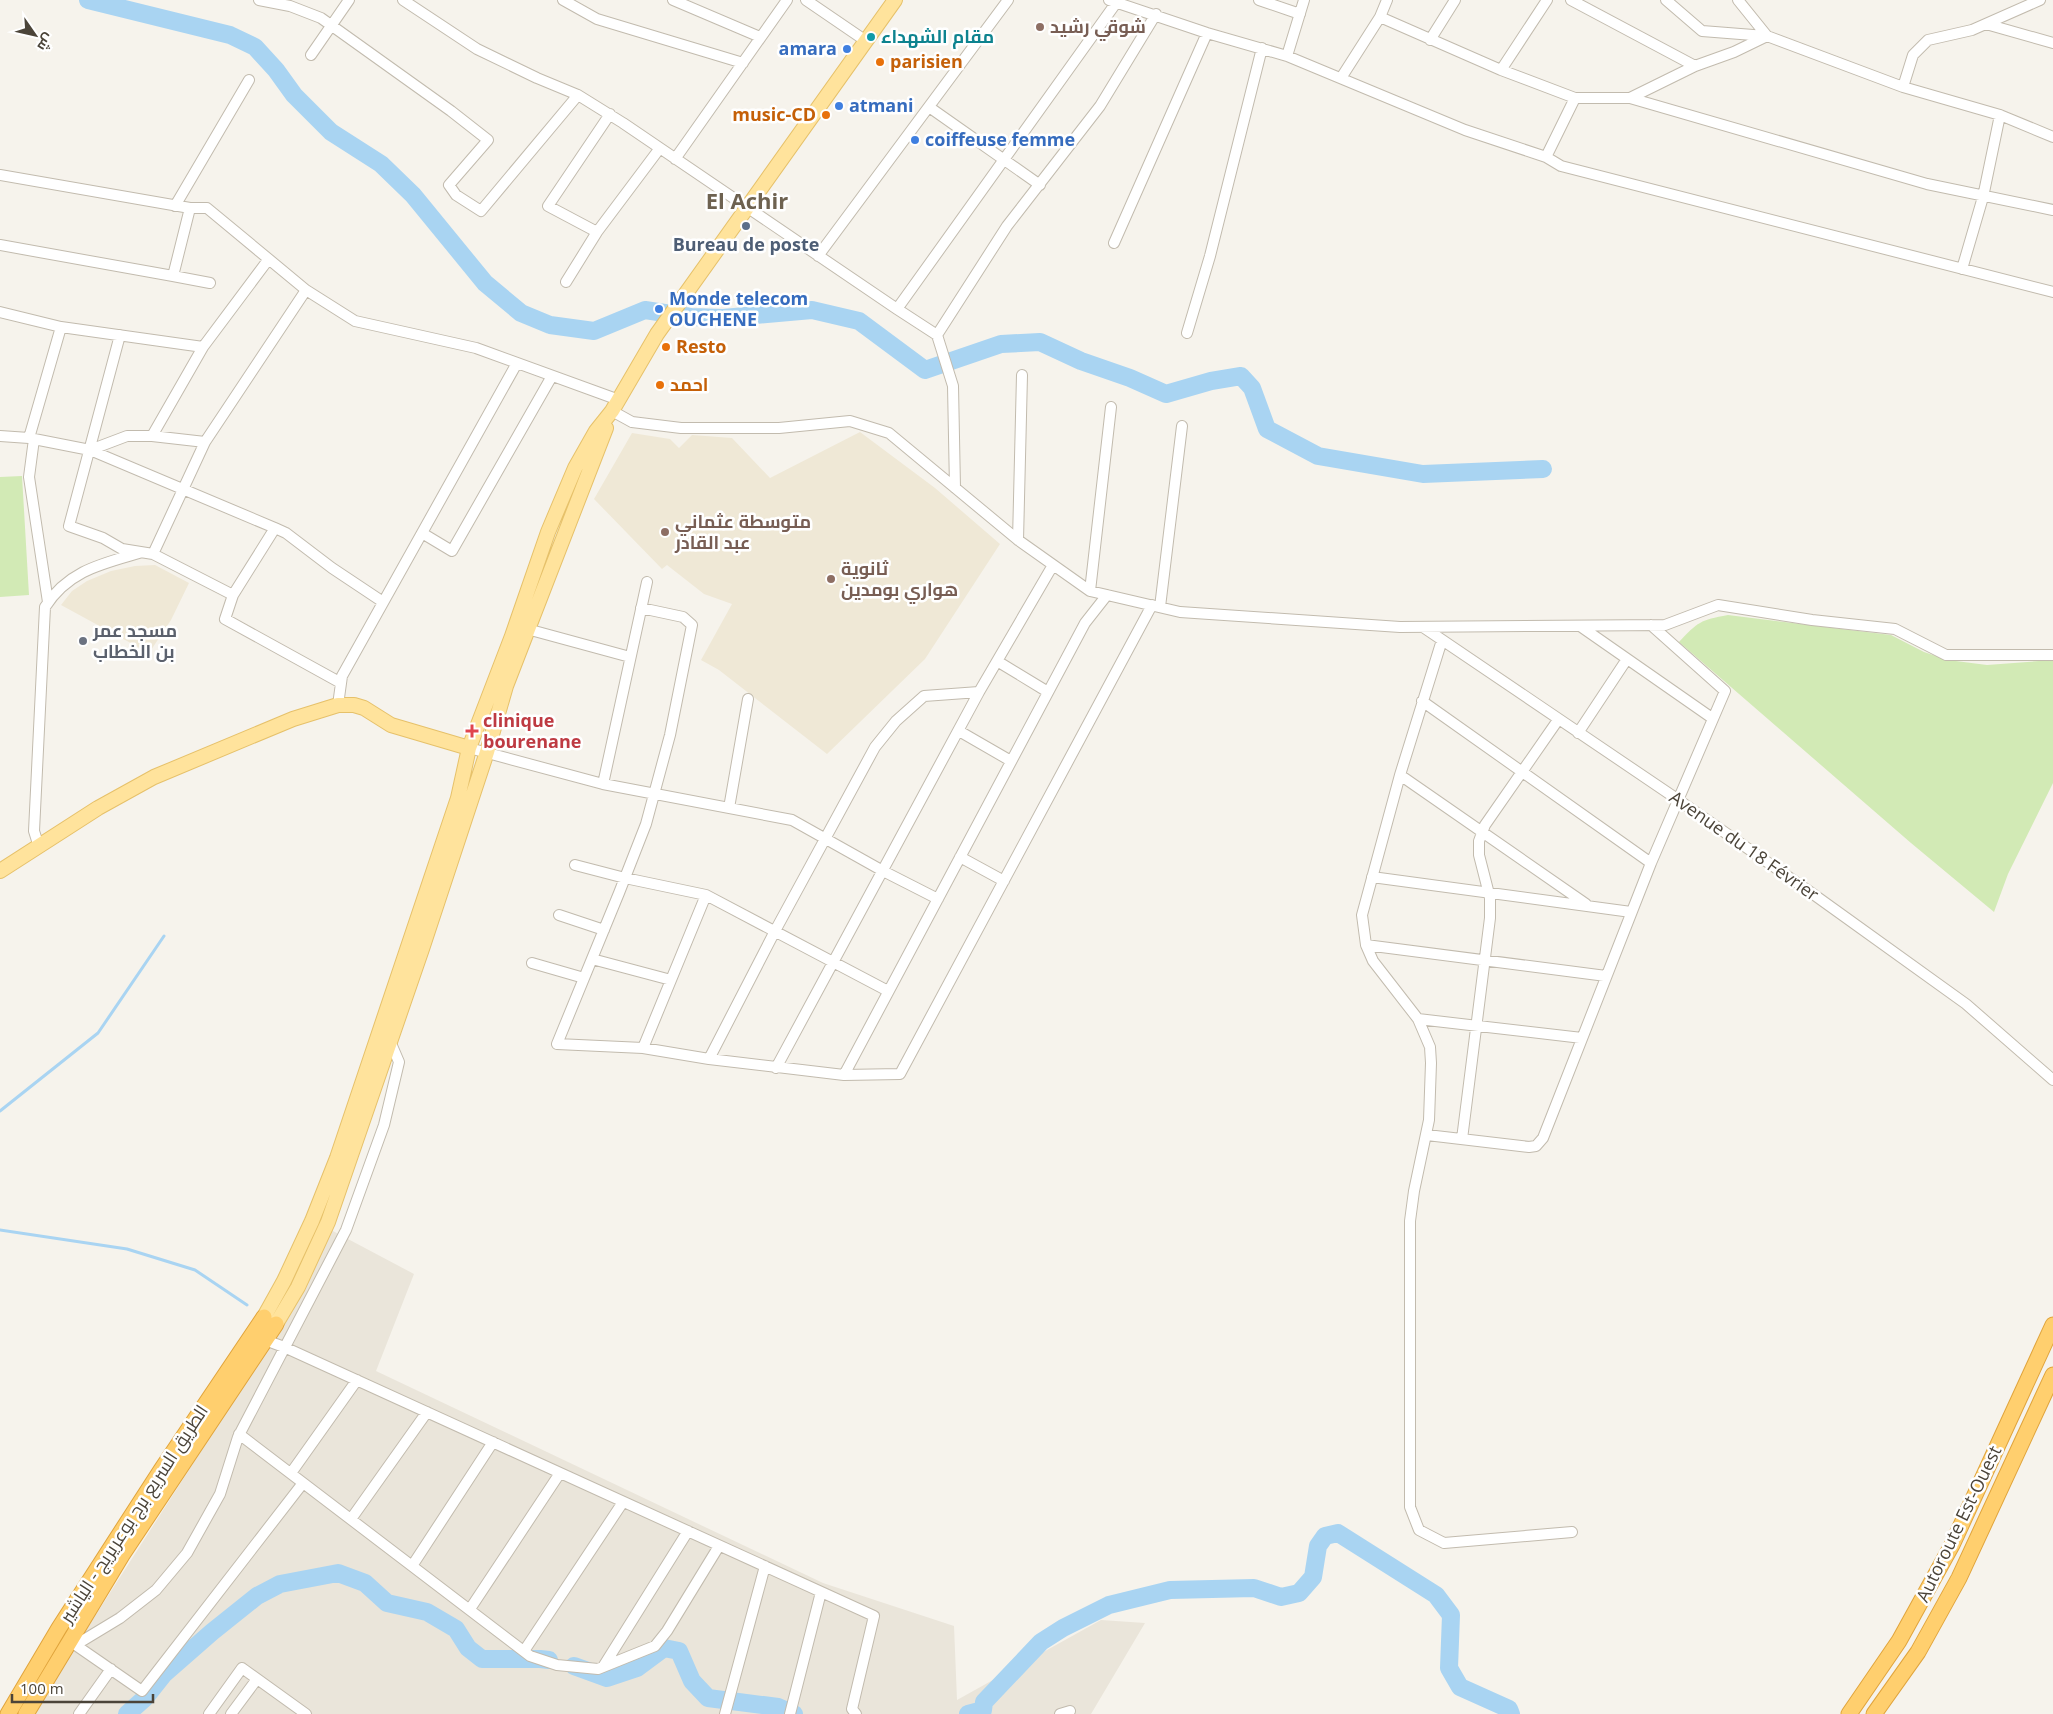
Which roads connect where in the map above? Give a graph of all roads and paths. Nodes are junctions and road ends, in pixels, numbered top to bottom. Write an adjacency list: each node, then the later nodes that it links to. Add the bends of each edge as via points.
1 (259, 0): 24 (street, via 290,6)
2 (349, 0): 24 (street)
3 (403, 0): 40 (street, via 477,49)
4 (563, 0): 34 (street, via 597,19)
5 (673, 0): 27 (street)
6 (787, 0): 27 (street)
7 (806, 0): 29 (street)
8 (895, 0): 29 (main road)
9 (1008, 0): 43 (street)
10 (1259, 0): 21 (street)
11 (1304, 0): 21 (street)
12 (1387, 0): 22 (street)
13 (1455, 0): 28 (street)
14 (1547, 0): 36 (street)
15 (1571, 0): 35 (street)
16 (1666, 0): 26 (street, via 1702,31)
17 (1738, 0): 26 (street)
18 (2040, 0): 23 (street)
19 (1113, 1): 20 (street); 50 (street)
20 (1156, 14): 25 (street); 52 (street, via 1100,106)
21 (1300, 14): 33 (street)
22 (1380, 17): 28 (street); 37 (street)
23 (1986, 24): 30 (street); 39 (street, via 1928,40 1913,55)
24 (332, 25): 32 (street); 40 (street, via 488,140 449,185 456,195 481,211)
25 (1207, 33): 31 (street); 59 (street)
26 (1767, 36): 35 (street); 39 (street)
27 (760, 37): 34 (street)
28 (1430, 40): 36 (street)
29 (866, 41): 56 (main road)
30 (2053, 43)
31 (1262, 48): 33 (street); 72 (street, via 1210,256)
32 (311, 55)
33 (1287, 56): 37 (street)
34 (743, 63): 49 (street)
35 (1695, 66): 42 (street)
36 (1501, 70): 41 (street)
37 (1341, 78): 48 (street, via 1465,130)
38 (249, 80): 54 (street)
39 (1903, 87): 45 (street)
40 (578, 95): 44 (street)
41 (1575, 98): 42 (street); 48 (street)
42 (1630, 98): 53 (street, via 1927,184)
43 (929, 107): 50 (street); 61 (street)
44 (610, 114): 47 (street); 58 (street, via 548,206)
45 (2000, 115): 46 (street); 53 (street)
46 (2053, 137)
47 (660, 148): 49 (street); 58 (street)
48 (1546, 157): 63 (street, via 1561,166)
49 (675, 159): 56 (street)
50 (1005, 159): 52 (street); 69 (street)
51 (0, 175): 54 (street)
52 (1040, 186): 73 (street, via 1006,226)
53 (1983, 197): 57 (street); 63 (street)
54 (175, 206): 55 (street)
55 (190, 208): 62 (street, via 207,208); 64 (street)
56 (747, 208): 61 (street); 79 (main road, via 657,334)
57 (2053, 210)
58 (598, 232): 65 (street)
59 (1114, 243)
60 (0, 245): 64 (street)
61 (818, 256): 69 (street)
62 (268, 260): 67 (street); 75 (street)
63 (1962, 269): 68 (street)
64 (173, 276): 66 (street)
65 (566, 282)
66 (210, 284)
67 (306, 290): 76 (street, via 355,322 476,348); 85 (street)
68 (2053, 292)
69 (896, 310): 73 (street)
70 (0, 312): 71 (street)
71 (61, 327): 74 (street); 84 (street)
72 (1186, 333)
73 (937, 335): 87 (street, via 953,386)
74 (120, 336): 75 (street); 86 (street)
75 (203, 347): 83 (street)
76 (518, 363): 78 (street); 90 (street)
77 (1022, 375): 91 (street)
78 (552, 376): 79 (street); 90 (street, via 452,551)
79 (615, 406): 87 (street, via 632,422 681,428 779,428 850,421 889,433); 105 (main road); 121 (main road, via 575,468 548,532)
80 (1111, 407): 95 (street)
81 (1182, 426): 100 (street)
82 (0, 436): 84 (street)
83 (152, 436): 85 (street); 86 (street, via 127,436)
84 (32, 439): 86 (street); 98 (street, via 29,477)
85 (205, 442): 88 (street)
86 (90, 450): 88 (street); 92 (street, via 69,526 103,538 122,549)
87 (955, 488): 91 (street)
88 (184, 489): 89 (street); 92 (street)
89 (275, 528): 96 (street); 99 (street)
90 (422, 533): 99 (street)
91 (1018, 540): 93 (street)
92 (148, 553): 96 (street); 98 (street, via 100,564 76,576 55,592)
93 (1053, 565): 95 (street); 110 (street)
94 (647, 582): 101 (street)
95 (1090, 591): 97 (street)
96 (233, 595): 111 (street, via 224,620)
97 (1107, 595): 100 (street); 113 (street, via 1085,623)
98 (48, 602): 132 (street, via 45,607 34,832)
99 (383, 602): 111 (street, via 342,676)
100 (1156, 606): 104 (street, via 1180,612); 140 (street)
101 (641, 608): 108 (street); 127 (street, via 683,617 692,625 670,735)
102 (1652, 625): 103 (street); 107 (street, via 1665,625 1718,606 1895,629 1946,655); 117 (street, via 1724,691)
103 (1580, 626): 104 (street); 109 (street)
104 (1423, 627): 106 (street, Avenue du 18 Février)
105 (527, 629): 108 (street); 122 (main road)
106 (1442, 640): 115 (street); 118 (street, Avenue du 18 Février)
107 (2053, 655)
108 (630, 657): 126 (street)
109 (1628, 659): 117 (street); 120 (street)
110 (997, 660): 112 (street); 113 (street)
111 (341, 684): 116 (street)
112 (979, 692): 119 (street); 131 (street, via 924,696 896,721 875,747)
113 (1048, 692): 123 (street)
114 (748, 698): 129 (street)
115 (1422, 701): 124 (street); 125 (street)
116 (338, 705): 121 (main road, via 354,704 391,725); 132 (main road, via 293,719 154,777 98,808)
117 (1712, 718): 128 (street)
118 (1558, 720): 120 (street, Avenue du 18 Février); 124 (street)
119 (958, 731): 123 (street); 136 (street)
120 (1578, 733): 128 (street, Avenue du 18 Février)
121 (469, 748): 122 (street); 169 (main road, via 458,798 337,1158)
122 (487, 752): 126 (street); 161 (main road)
123 (1011, 762): 133 (street)
124 (1522, 771): 130 (street); 134 (street)
125 (1400, 775): 130 (street); 138 (street)
126 (603, 784): 127 (street)
127 (653, 793): 129 (street); 139 (street, via 646,824)
128 (1677, 798): 134 (street); 166 (street, Avenue du 18 Février, via 1966,1004)
129 (728, 808): 131 (street, via 792,820)
130 (1482, 831): 141 (street, via 1479,855); 144 (street)
131 (825, 838): 136 (street); 148 (street)
132 (39, 847): 137 (main road)
133 (960, 857): 140 (street); 143 (street)
134 (1651, 863): 145 (street)
135 (575, 865): 139 (street)
136 (883, 871): 143 (street); 152 (street)
137 (0, 872)
138 (1372, 877): 141 (street); 149 (street, via 1362,915)
139 (625, 878): 142 (street); 147 (street)
140 (1004, 881): 165 (street, via 900,1074)
141 (1488, 893): 144 (street); 151 (street, via 1490,908)
142 (706, 895): 148 (street); 156 (street)
143 (938, 899): 157 (street)
144 (1588, 906): 145 (street)
145 (1631, 912): 154 (street)
146 (559, 914): 147 (street)
147 (604, 930): 150 (street)
148 (775, 931): 152 (street); 163 (street)
149 (1366, 945): 151 (street); 158 (street, via 1373,960)
150 (592, 959): 155 (street); 156 (street)
151 (1484, 960): 154 (street); 159 (street)
152 (834, 962): 157 (street); 164 (street)
153 (532, 963): 155 (street)
154 (1606, 976): 160 (street)
155 (584, 978): 162 (street, via 557,1044)
156 (671, 980): 162 (street)
157 (888, 992): 165 (street)
158 (1418, 1019): 159 (street); 167 (street, via 1430,1047)
159 (1476, 1026): 160 (street); 168 (street)
160 (1582, 1038): 168 (street, via 1539,1144 1529,1147)
161 (390, 1041): 169 (main road, via 328,1222 301,1280); 172 (street, via 399,1062 384,1125 346,1230)
162 (643, 1048): 163 (street)
163 (709, 1059): 164 (street)
164 (776, 1068): 165 (street)
165 (844, 1074)
166 (2053, 1080)
167 (1427, 1136): 168 (street); 184 (street, via 1410,1222 1410,1507 1419,1530 1444,1543)
168 (1462, 1139)
169 (270, 1320): 171 (highway, الطريق السريع برج بوعريريج - الياشير); 195 (highway, الطريق السريع برج بوعريريج - الياشير, via 161,1470)
170 (2053, 1325): 206 (highway, Autoroute Est-Ouest, via 1952,1546 1899,1641)
171 (266, 1340): 172 (street); 190 (highway, الطريق السريع برج بوعريريج - الياشير, via 159,1497)
172 (284, 1347): 174 (street); 176 (street)
173 (2053, 1375): 207 (highway, Autoroute Est-Ouest, via 1959,1578 1918,1652)
174 (357, 1380): 175 (street); 178 (street)
175 (427, 1412): 177 (street); 182 (street)
176 (239, 1434): 178 (street); 190 (street, via 220,1494 187,1553 156,1590 120,1618 82,1641)
177 (493, 1442): 179 (street); 186 (street)
178 (291, 1473): 180 (street)
179 (560, 1473): 181 (street); 189 (street)
180 (303, 1483): 182 (street); 193 (street, via 142,1691)
181 (623, 1502): 183 (street); 191 (street)
182 (351, 1519): 186 (street)
183 (688, 1531): 185 (street); 192 (street)
184 (1572, 1532)
185 (719, 1546): 187 (street); 192 (street, via 667,1632 655,1646)
186 (412, 1566): 189 (street)
187 (765, 1566): 188 (street); 201 (street)
188 (821, 1592): 202 (street); 203 (street, via 874,1616 852,1709)
189 (470, 1609): 191 (street)
190 (70, 1644): 193 (street); 196 (highway, الطريق السريع برج بوعريريج - الياشير)
191 (524, 1651): 192 (street, via 558,1665)
192 (603, 1667)
193 (111, 1669): 197 (street)
194 (257, 1678): 198 (street, via 242,1668); 199 (street); 200 (street)
195 (8, 1714)
196 (26, 1714)
197 (79, 1714)
198 (209, 1714)
199 (231, 1714)
200 (306, 1714)
201 (725, 1714)
202 (790, 1714)
203 (856, 1714)
204 (1060, 1714): 205 (street, via 1070,1712)
205 (1068, 1714)
206 (1849, 1714)
207 (1874, 1714)

